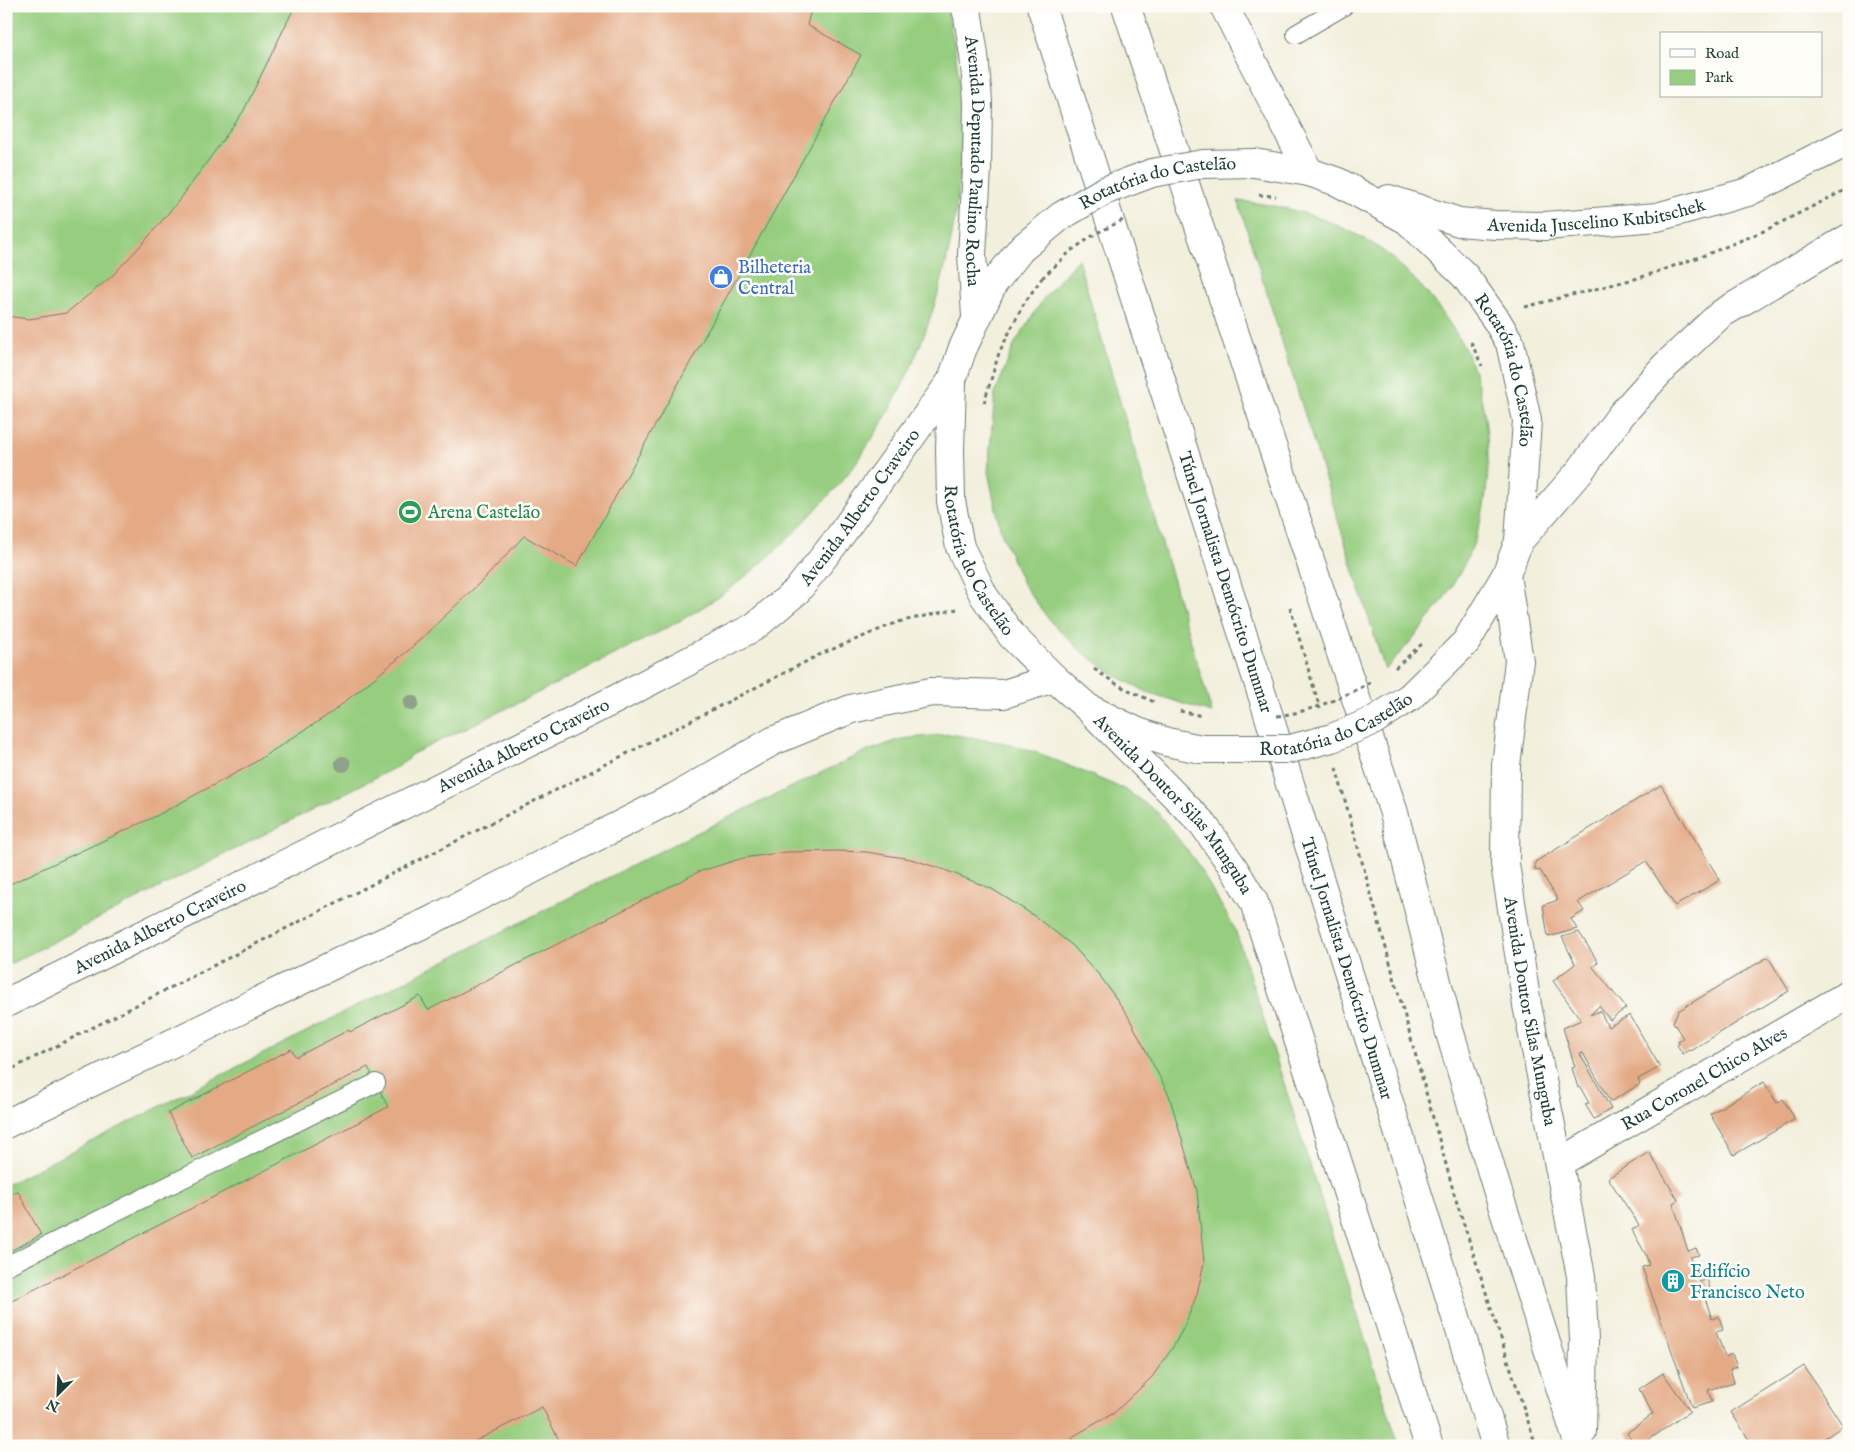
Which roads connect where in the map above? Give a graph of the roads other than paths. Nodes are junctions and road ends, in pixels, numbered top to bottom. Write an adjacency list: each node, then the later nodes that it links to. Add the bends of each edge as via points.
1 (965, 6): 11 (main road, Avenida Deputado Paulino Rocha, via 978,101 972,254)
2 (1041, 6): 24 (main road, Túnel Jornalista Demócrito Dummar, via 1266,707)
3 (1126, 6): 25 (main road, via 1394,813 1450,1033)
4 (1224, 6): 8 (main road)
5 (1344, 6): 6 (lane)
6 (1296, 34)
7 (1849, 141): 9 (main road, Avenida Juscelino Kubitschek, via 1748,192 1657,217 1594,223 1546,226 1459,222)
8 (1309, 172): 9 (main road, Rotatória do Castelão); 11 (main road, Rotatória do Castelão, bridge, via 1254,163 1203,164 1152,173 1104,191 1060,216 1021,249 992,284)
9 (1338, 182): 13 (main road, Rotatória do Castelão, via 1408,220 1465,276 1510,343 1527,420)
10 (1849, 238): 13 (main road, via 1721,314 1665,366 1621,415 1580,471)
11 (976, 317): 12 (main road, Rotatória do Castelão)
12 (952, 380): 15 (main road, Rotatória do Castelão, via 951,501 960,546 984,596 1012,636); 18 (main road, Avenida Alberto Craveiro, via 797,591 754,627)
13 (1519, 541): 14 (main road, Rotatória do Castelão)
14 (1506, 575): 16 (main road, Rotatória do Castelão, bridge, via 1466,642 1410,697 1373,721 1332,738 1290,749 1201,748 1167,742 1138,732); 21 (main road, Avenida Doutor Silas Munguba, via 1519,661 1506,765 1506,864 1527,1005)
15 (1054, 678): 16 (main road, Rotatória do Castelão); 20 (main road, via 1004,694 931,692 851,709 773,741 675,796 428,922)
16 (1088, 708): 23 (main road, Avenida Doutor Silas Munguba, via 1203,824 1254,902)
17 (1849, 994): 21 (main road, Rua Coronel Chico Alves)
18 (6, 1003)
19 (376, 1083): 22 (lane)
20 (6, 1124)
21 (1558, 1163): 25 (main road, Avenida Doutor Silas Munguba, via 1581,1276 1584,1341)
22 (6, 1266)
23 (1429, 1446)
24 (1496, 1446)
25 (1580, 1446)

